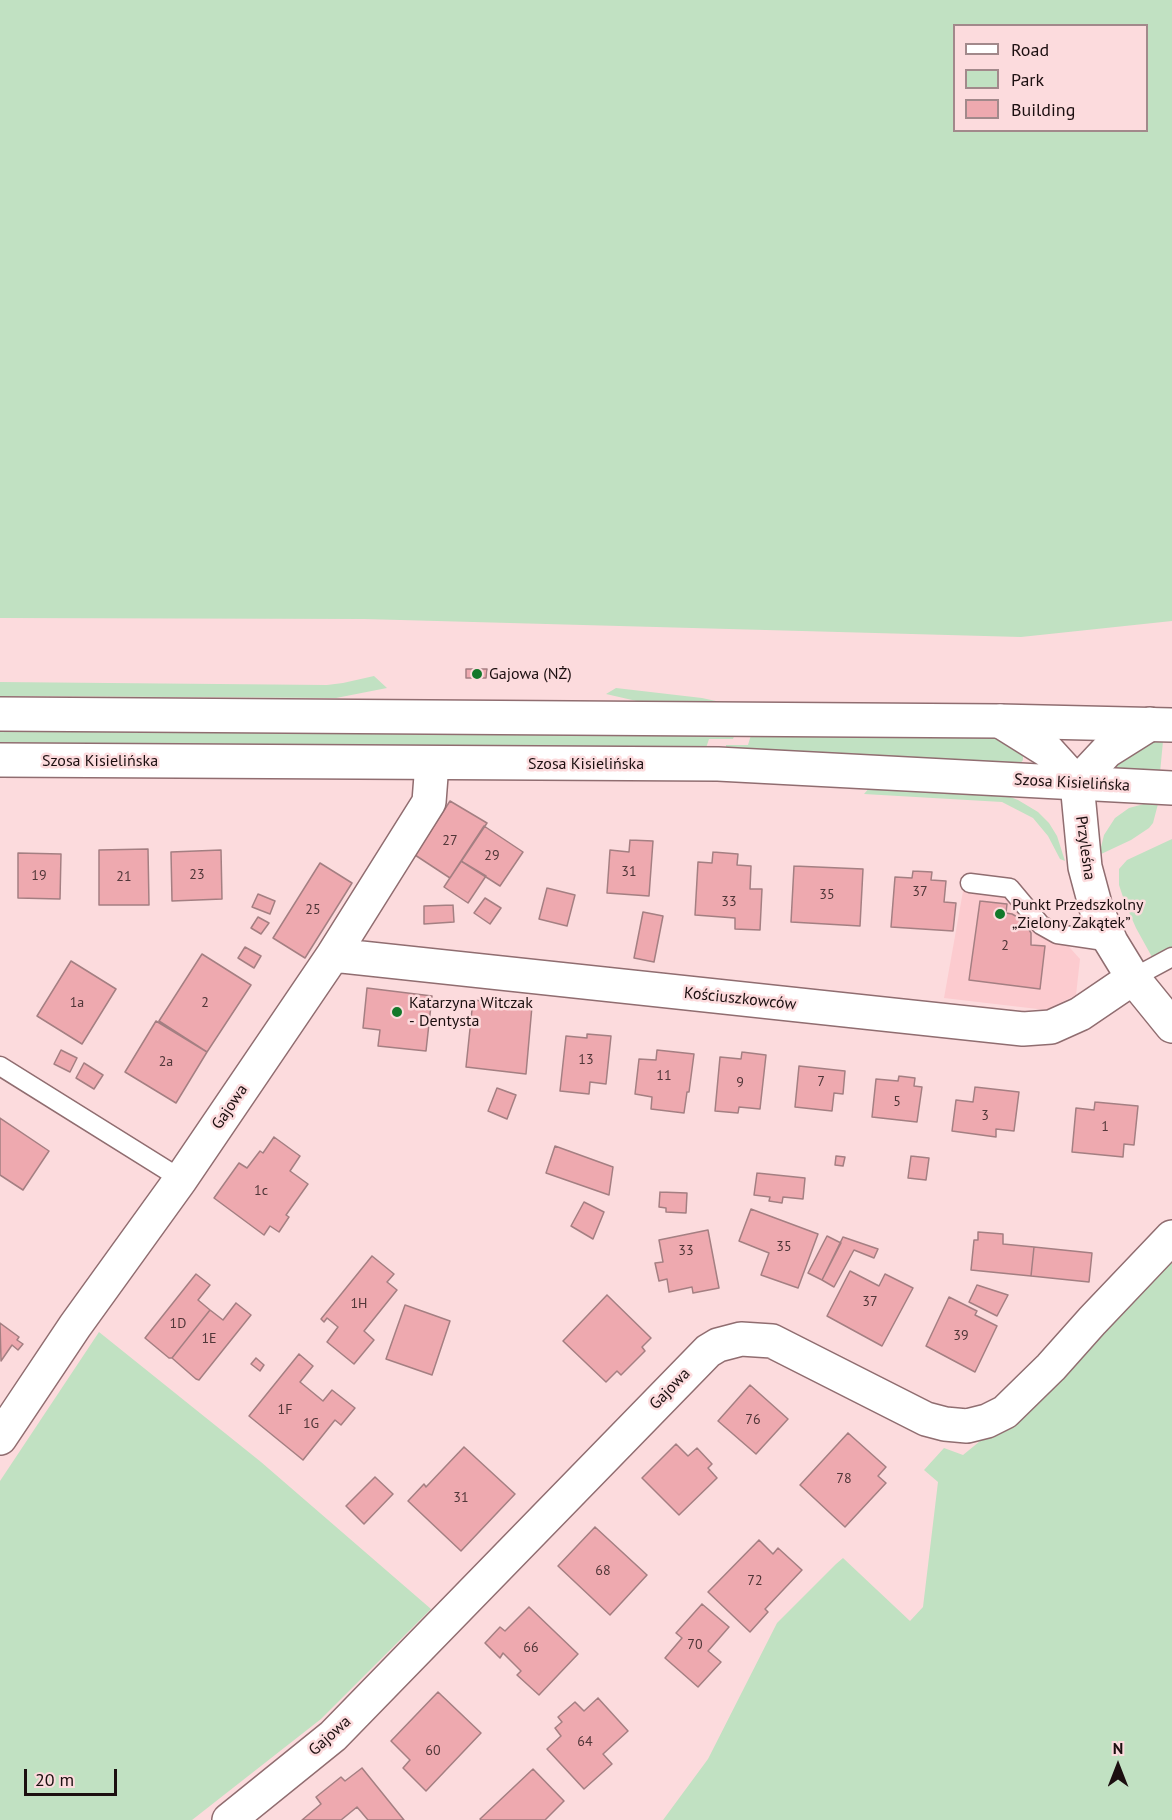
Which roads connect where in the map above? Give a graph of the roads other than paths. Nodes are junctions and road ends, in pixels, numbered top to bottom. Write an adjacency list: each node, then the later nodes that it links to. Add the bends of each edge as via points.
1 (0, 714): 2 (street)
2 (1000, 721): 3 (street); 6 (street, via 1048,750)
3 (1161, 724): 6 (street, via 1107,750)
4 (0, 760): 5 (street, Szosa Kisielińska)
5 (432, 764): 6 (street, Szosa Kisielińska, via 718,764); 10 (street, Gajowa, via 429,802)
6 (1077, 783): 7 (street, Szosa Kisielińska); 9 (street, Przyleśna, via 1085,867 1096,908)
7 (1172, 788)
8 (970, 884): 9 (lane, via 1010,888 1041,925 1057,934)
9 (1111, 942): 12 (street, Przyleśna)
10 (333, 955): 12 (street, Kościuszkowców, via 1023,1029 1051,1027 1080,1014); 15 (street, Gajowa)
11 (1172, 957): 12 (lane)
12 (1133, 978): 13 (street, Przyleśna)
13 (1172, 1026)
14 (0, 1066): 15 (lane)
15 (181, 1179): 17 (street, Gajowa)
16 (1172, 1237): 18 (street, Gajowa, via 1005,1412 967,1426 926,1419 772,1341 741,1339 708,1351 333,1736)
17 (0, 1438)
18 (229, 1820)

